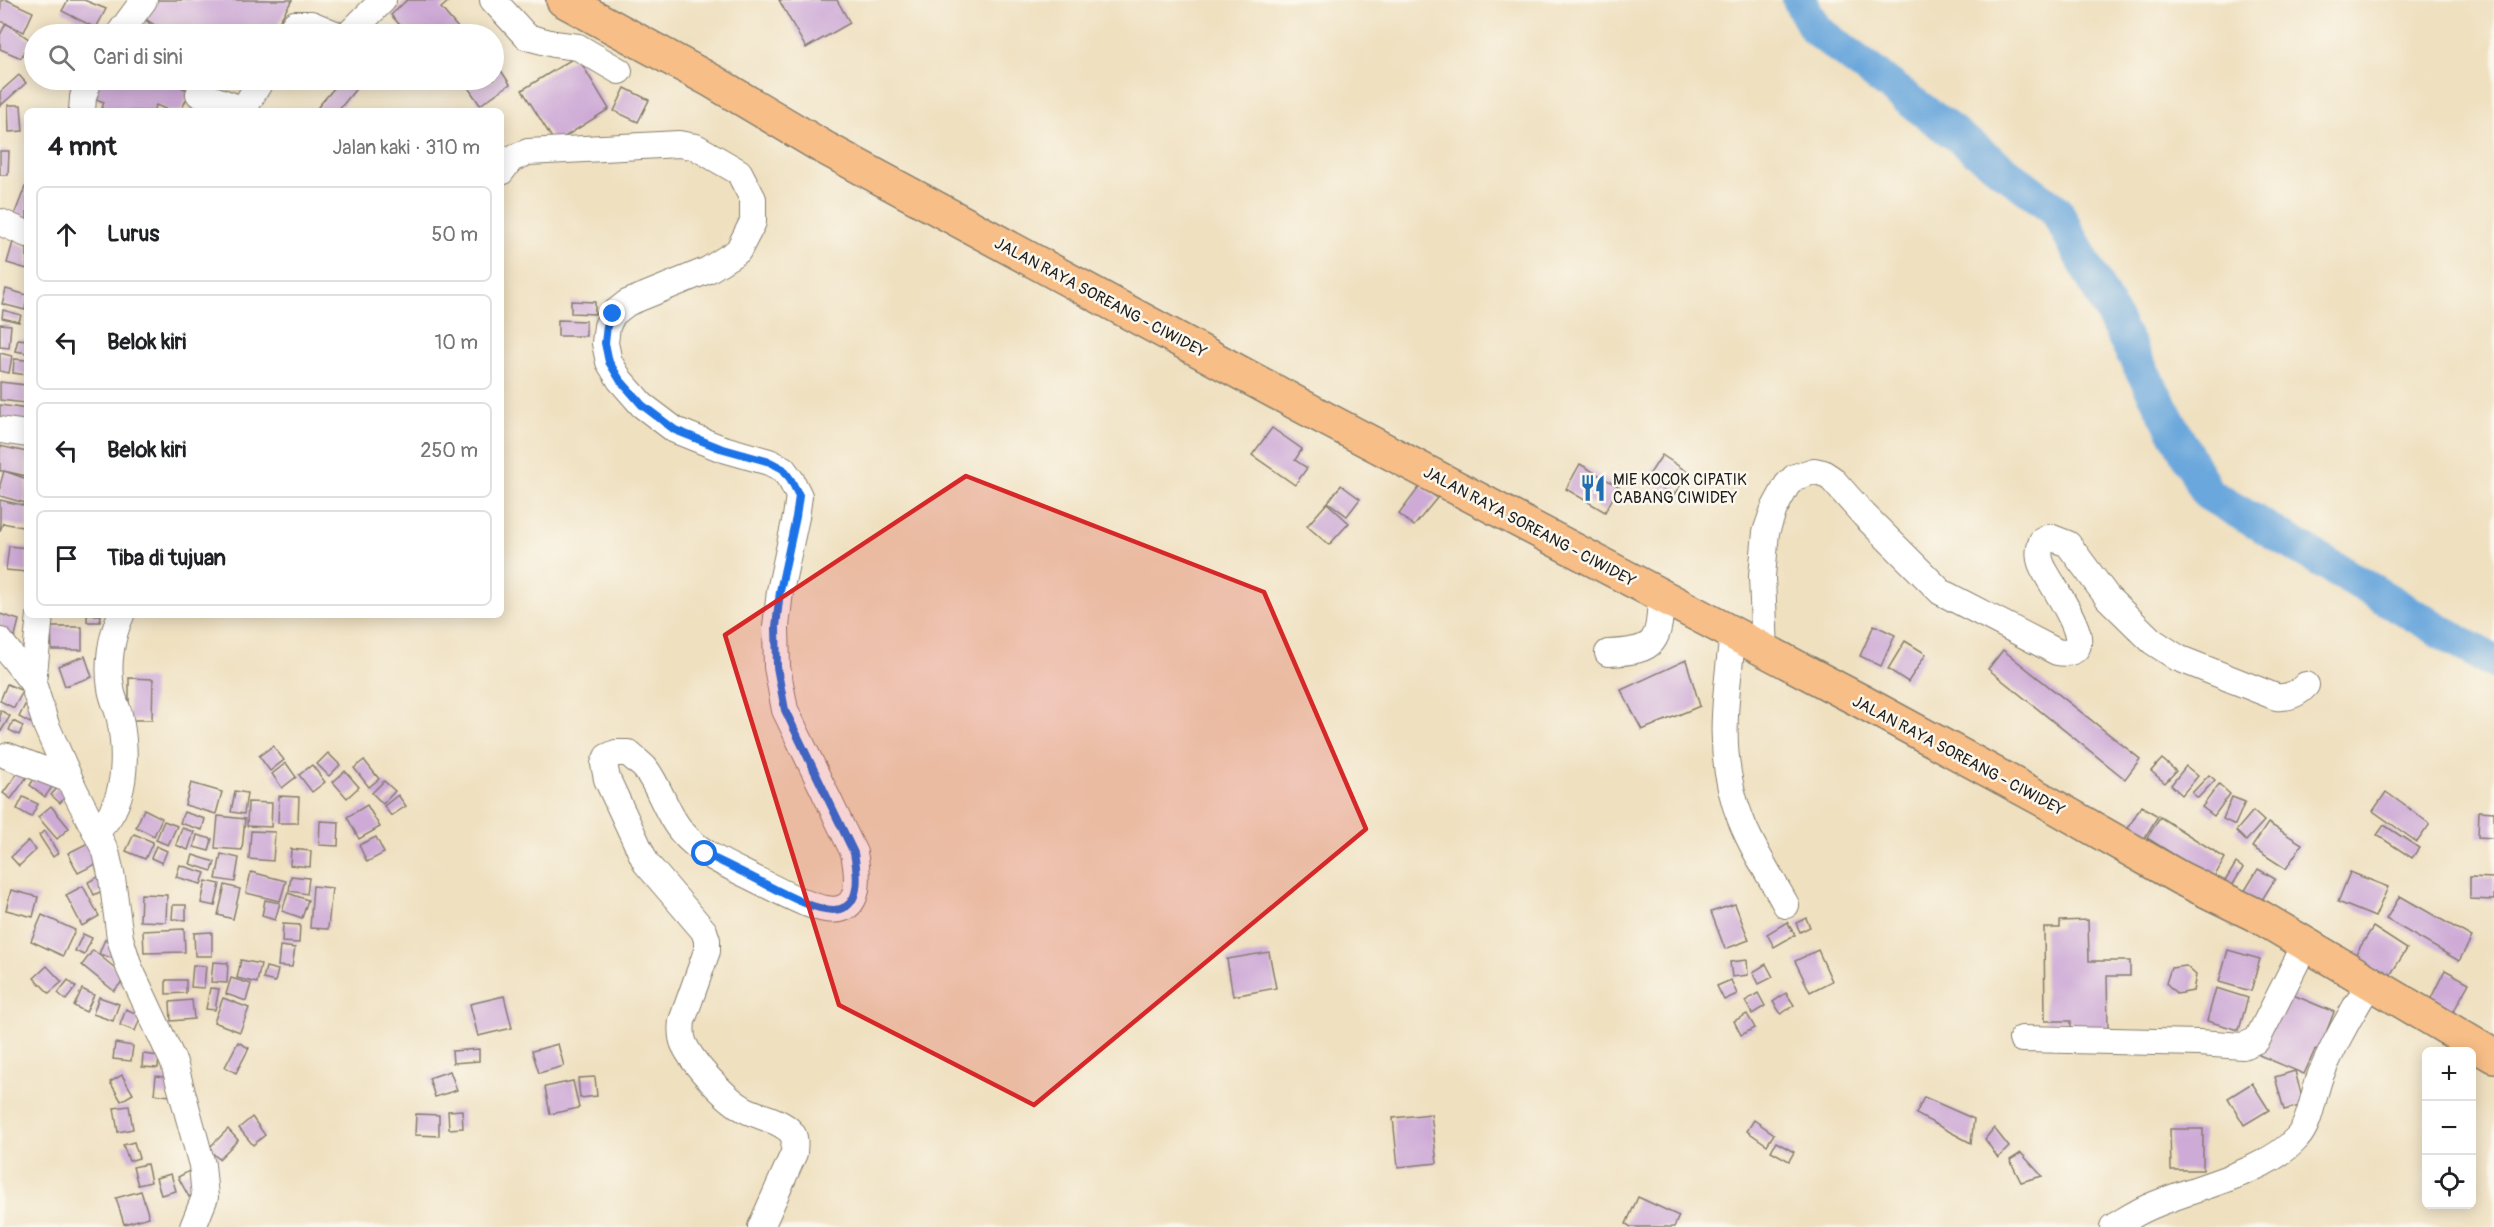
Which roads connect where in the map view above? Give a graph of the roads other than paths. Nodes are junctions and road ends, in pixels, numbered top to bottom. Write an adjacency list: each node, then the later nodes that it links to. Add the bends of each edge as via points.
1 (144, 0): 5 (street)
2 (383, 0): 8 (street)
3 (493, 0): 9 (street, via 527,37 578,47)
4 (563, 0): 21 (highway, JALAN RAYA SOREANG - CIWIDEY, via 823,147)
5 (126, 24)
6 (295, 24): 7 (street)
7 (311, 24)
8 (359, 24)
9 (619, 71)
10 (85, 90): 13 (street)
11 (256, 90): 15 (street)
12 (199, 94): 14 (street)
13 (82, 108)
14 (239, 108)
15 (246, 108)
16 (504, 168): 39 (street, via 511,159 528,152 679,144 696,147 739,172 753,199 753,222 738,250 708,270 627,303 613,314 605,343 609,362 642,405 675,430 783,469 799,496 780,591 777,667 785,710 854,853 858,874 852,902 842,909 827,911 705,854 681,831 646,769 628,753 607,757 604,764 607,779 646,863 704,931 707,940 707,951 682,1021 684,1044 730,1098 793,1133 794,1153)
17 (0, 222): 18 (street)
18 (24, 233)
19 (0, 430): 20 (street)
20 (24, 434)
21 (1660, 595): 24 (highway, JALAN RAYA SOREANG - CIWIDEY); 27 (street, via 1660,630 1652,641 1633,652)
22 (40, 618): 28 (street)
23 (120, 618): 32 (street, via 109,662 111,689 125,746 115,809)
24 (1733, 635): 26 (highway, JALAN RAYA SOREANG - CIWIDEY); 33 (street, via 1723,717 1726,771 1741,820)
25 (0, 641): 28 (street)
26 (1765, 652): 29 (street, via 1762,576 1766,532 1787,485 1795,477 1814,471 1832,479 1941,592 2057,652 2075,650 2079,635 2040,561 2042,541 2050,537 2068,544 2108,598 2152,641 2178,658 2276,697 2300,692); 34 (highway, JALAN RAYA SOREANG - CIWIDEY)
27 (1608, 653)
28 (33, 683): 31 (street)
29 (2306, 685)
30 (8, 756): 31 (street)
31 (70, 780): 32 (street)
32 (96, 831): 38 (street, via 106,852 120,938 129,967 174,1063 202,1165 205,1197)
33 (1786, 905)
34 (2306, 943): 35 (highway, JALAN RAYA SOREANG - CIWIDEY); 36 (street, via 2258,1040 2250,1044)
35 (2371, 982): 37 (highway, JALAN RAYA SOREANG - CIWIDEY); 40 (street, via 2321,1074 2299,1137 2283,1151 2248,1170 2147,1207)
36 (2022, 1039)
37 (2494, 1056)
38 (193, 1227)
39 (761, 1227)
40 (2113, 1227)

